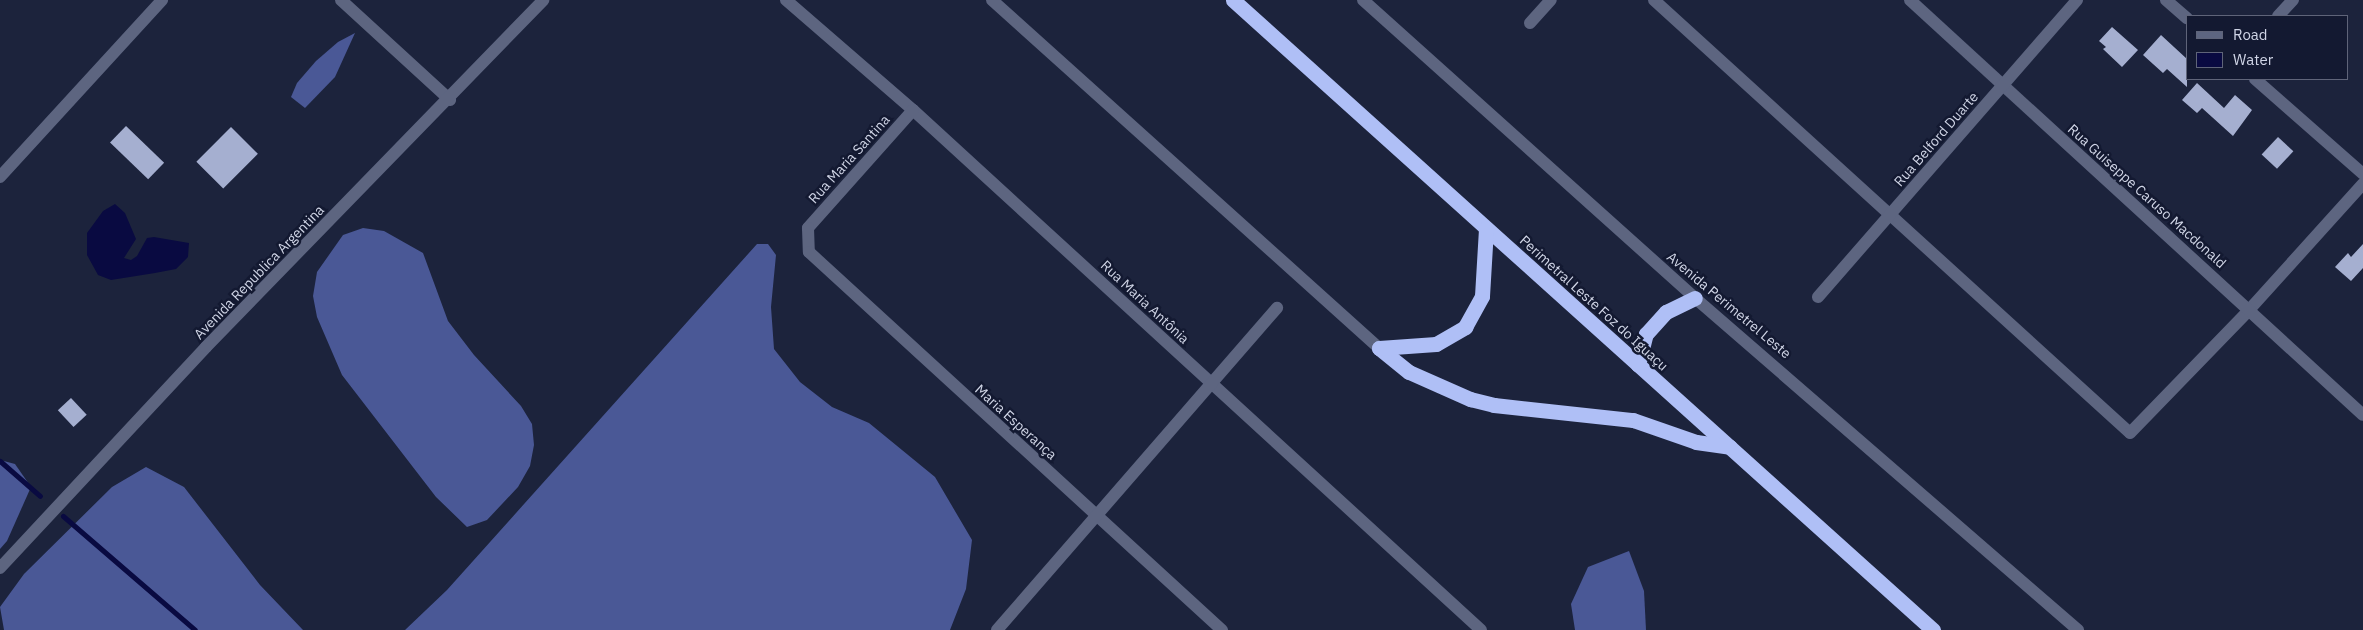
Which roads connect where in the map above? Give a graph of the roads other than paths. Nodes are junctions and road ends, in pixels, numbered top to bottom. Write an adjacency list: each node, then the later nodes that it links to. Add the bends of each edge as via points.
1 (162, 0): 22 (street)
2 (340, 0): 19 (street)
3 (544, 0): 19 (street, Avenida Republica Argentina)
4 (786, 0): 20 (street, Rua Maria Antônia)
5 (992, 0): 31 (street)
6 (1233, 0): 26 (highway, Perimetral Leste Foz do Iguaçu)
7 (1363, 0): 28 (street, Avenida Perimetrel Leste)
8 (1551, 0): 16 (street)
9 (1654, 0): 24 (street)
10 (1910, 0): 18 (street, Rua Guiseppe Caruso Macdonald)
11 (2077, 0): 18 (street, Rua Belford Duarte)
12 (2166, 0): 15 (street)
13 (2293, 0): 14 (street)
14 (2279, 15)
15 (2186, 17)
16 (1530, 23)
17 (2256, 80): 21 (street)
18 (2003, 85): 24 (street, Rua Belford Duarte); 30 (street, Rua Guiseppe Caruso Macdonald)
19 (450, 100): 37 (street, Avenida Republica Argentina, via 206,346)
20 (913, 110): 25 (street, Rua Maria Santina); 33 (street, Rua Maria Antônia)
21 (2363, 174)
22 (0, 177)
23 (2363, 184): 30 (street)
24 (1890, 215): 27 (street, Rua Belford Duarte); 30 (street, via 2130,433)
25 (808, 228): 36 (street, Maria Esperança, via 809,252 821,266)
26 (1486, 228): 31 (highway, via 1482,296 1465,327 1436,344); 32 (highway, Perimetral Leste Foz do Iguaçu)
27 (1818, 297)
28 (1695, 298): 32 (highway, via 1666,312 1646,334); 42 (street, Avenida Perimetrel Leste)
29 (1277, 308): 33 (street)
30 (2250, 310): 34 (street, Rua Guiseppe Caruso Macdonald)
31 (1378, 348): 35 (highway, via 1409,372 1470,399 1494,405 1633,420 1670,430 1696,442)
32 (1638, 365): 35 (highway, Perimetral Leste Foz do Iguaçu)
33 (1210, 382): 36 (street); 40 (street, Rua Maria Antônia)
34 (2363, 415)
35 (1730, 447): 41 (highway, Perimetral Leste Foz do Iguaçu)
36 (1096, 514): 38 (street); 39 (street, Maria Esperança)
37 (0, 568)
38 (997, 630)
39 (1222, 630)
40 (1481, 630)
41 (1934, 630)
42 (2078, 630)

